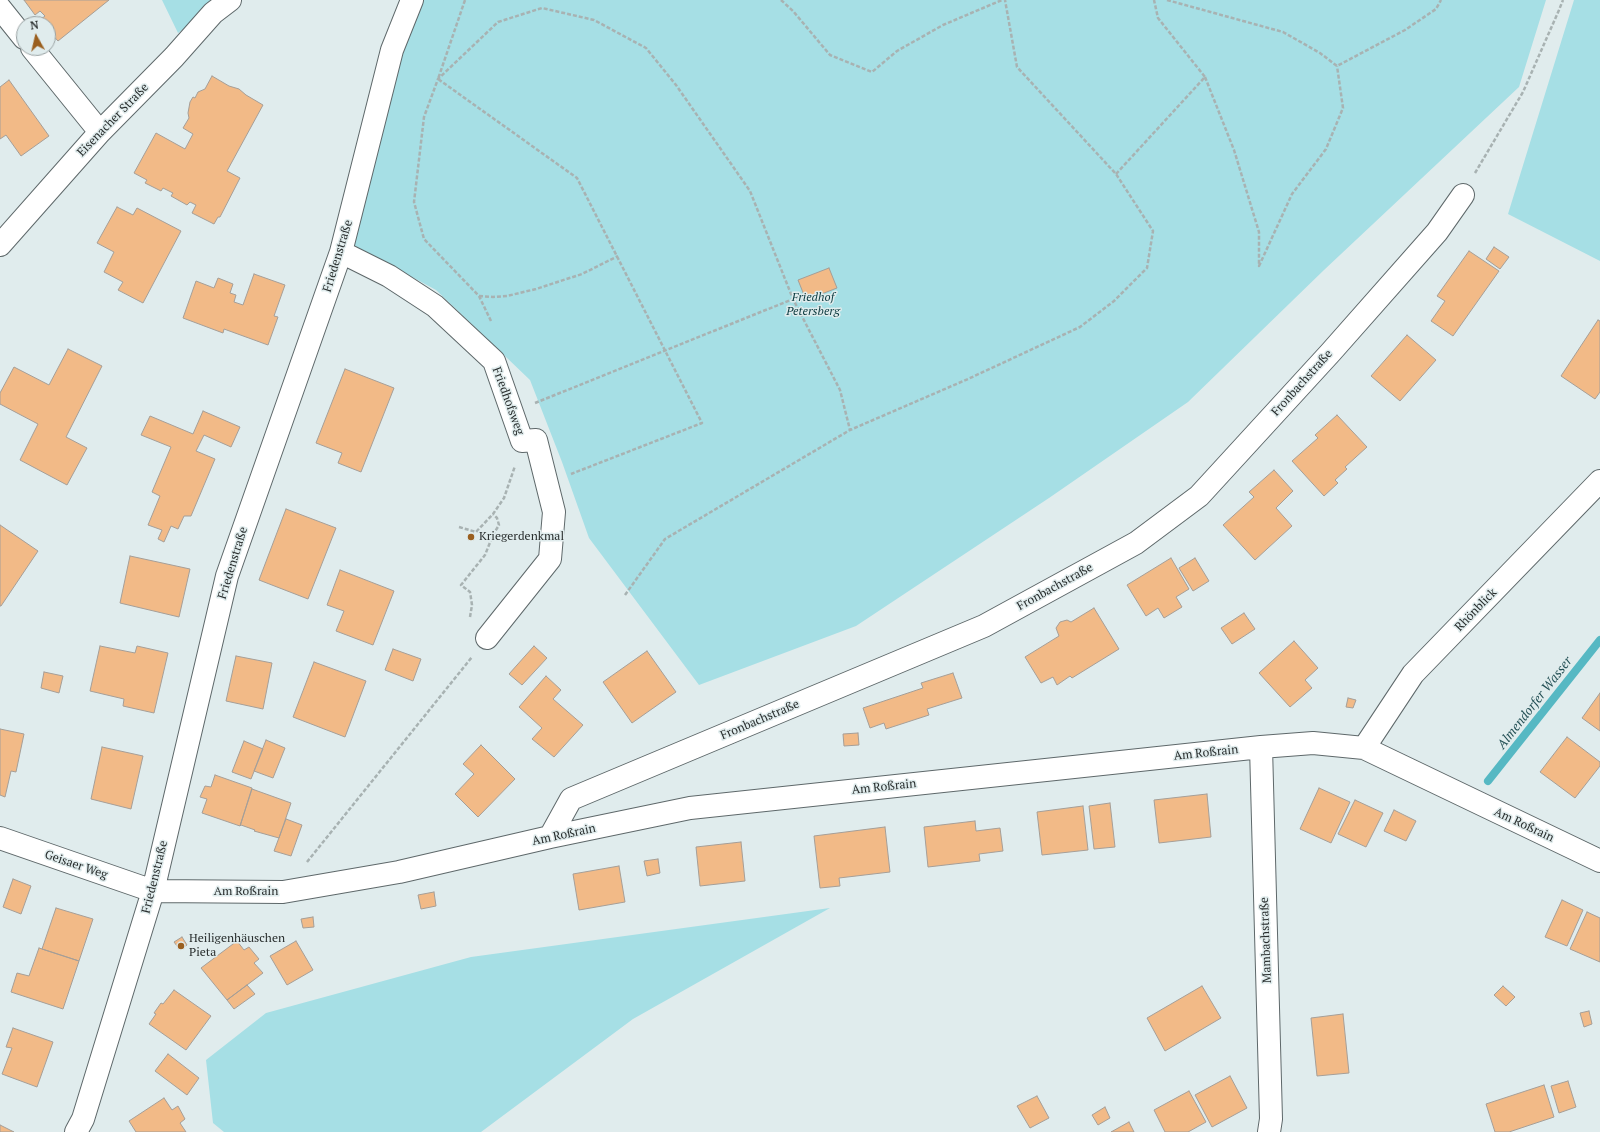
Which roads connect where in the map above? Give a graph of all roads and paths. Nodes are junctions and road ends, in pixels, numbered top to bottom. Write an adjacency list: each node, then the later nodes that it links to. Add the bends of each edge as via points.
1 (230, 0): 16 (street, Eisenacher Straße, via 213,13 174,57)
2 (412, 0): 20 (street, Friedenstraße, via 392,50)
3 (465, 0): 15 (path)
4 (781, 0): 5 (path, via 830,55 872,72 898,51 943,25)
5 (1004, 0): 17 (path, via 1017,67)
6 (1154, 0): 14 (path, via 1158,18)
7 (1167, 0): 13 (path, via 1283,32 1320,53)
8 (1441, 0): 13 (path, via 1436,9 1405,30)
9 (1562, 0): 18 (path, via 1523,92)
10 (0, 8): 11 (street)
11 (16, 28)
12 (38, 56): 16 (street)
13 (1336, 66): 14 (path, via 1343,108 1326,149 1292,194 1259,266 1259,232 1234,150)
14 (1205, 77): 17 (path)
15 (438, 79): 21 (path, via 577,178); 22 (path, via 424,117 414,202 424,239); 23 (path, via 498,22 542,8 594,20 646,48 676,85 750,191)
16 (100, 132): 19 (street, Eisenacher Straße)
17 (1116, 174): 27 (path, via 1153,231 1147,268 1114,301 1080,327)
18 (1463, 194): 37 (street, Fronbachstraße, via 1437,232 1199,496 1136,543 984,626 571,799)
19 (0, 245)
20 (341, 252): 28 (street, Friedhofsweg, via 389,276 435,306 494,361); 40 (street, Friedenstraße, via 227,576)
21 (618, 256): 22 (path, via 582,274 536,289 507,296); 25 (path)
22 (479, 296): 24 (path)
23 (793, 299): 25 (path); 27 (path, via 840,390)
24 (492, 323)
25 (665, 350): 26 (path, via 534,404); 29 (path, via 702,423)
26 (531, 397)
27 (850, 430): 33 (path, via 665,539)
28 (522, 441): 31 (path, via 504,498); 34 (street, Friedhofsweg, via 536,440 554,512 550,559)
29 (568, 475)
30 (1600, 481): 36 (street, Rhönblick, via 1413,674)
31 (493, 514): 32 (path, via 476,532); 34 (path, via 498,518 500,526 493,535 485,555 461,586 470,592 472,626)
32 (459, 527)
33 (625, 595)
34 (487, 638): 41 (path)
35 (1261, 747): 36 (street, Am Roßrain, via 1313,743); 37 (street, Am Roßrain, via 690,808); 43 (street, Mambachstraße, via 1271,1118)
36 (1364, 748): 39 (street, Am Roßrain)
37 (550, 837): 41 (street, Am Roßrain, via 399,872)
38 (0, 838): 40 (street, Geisaer Weg)
39 (1599, 859)
40 (153, 891): 41 (street, Am Roßrain); 42 (street, Friedenstraße)
41 (283, 892)
42 (84, 1128)
43 (1269, 1132)

